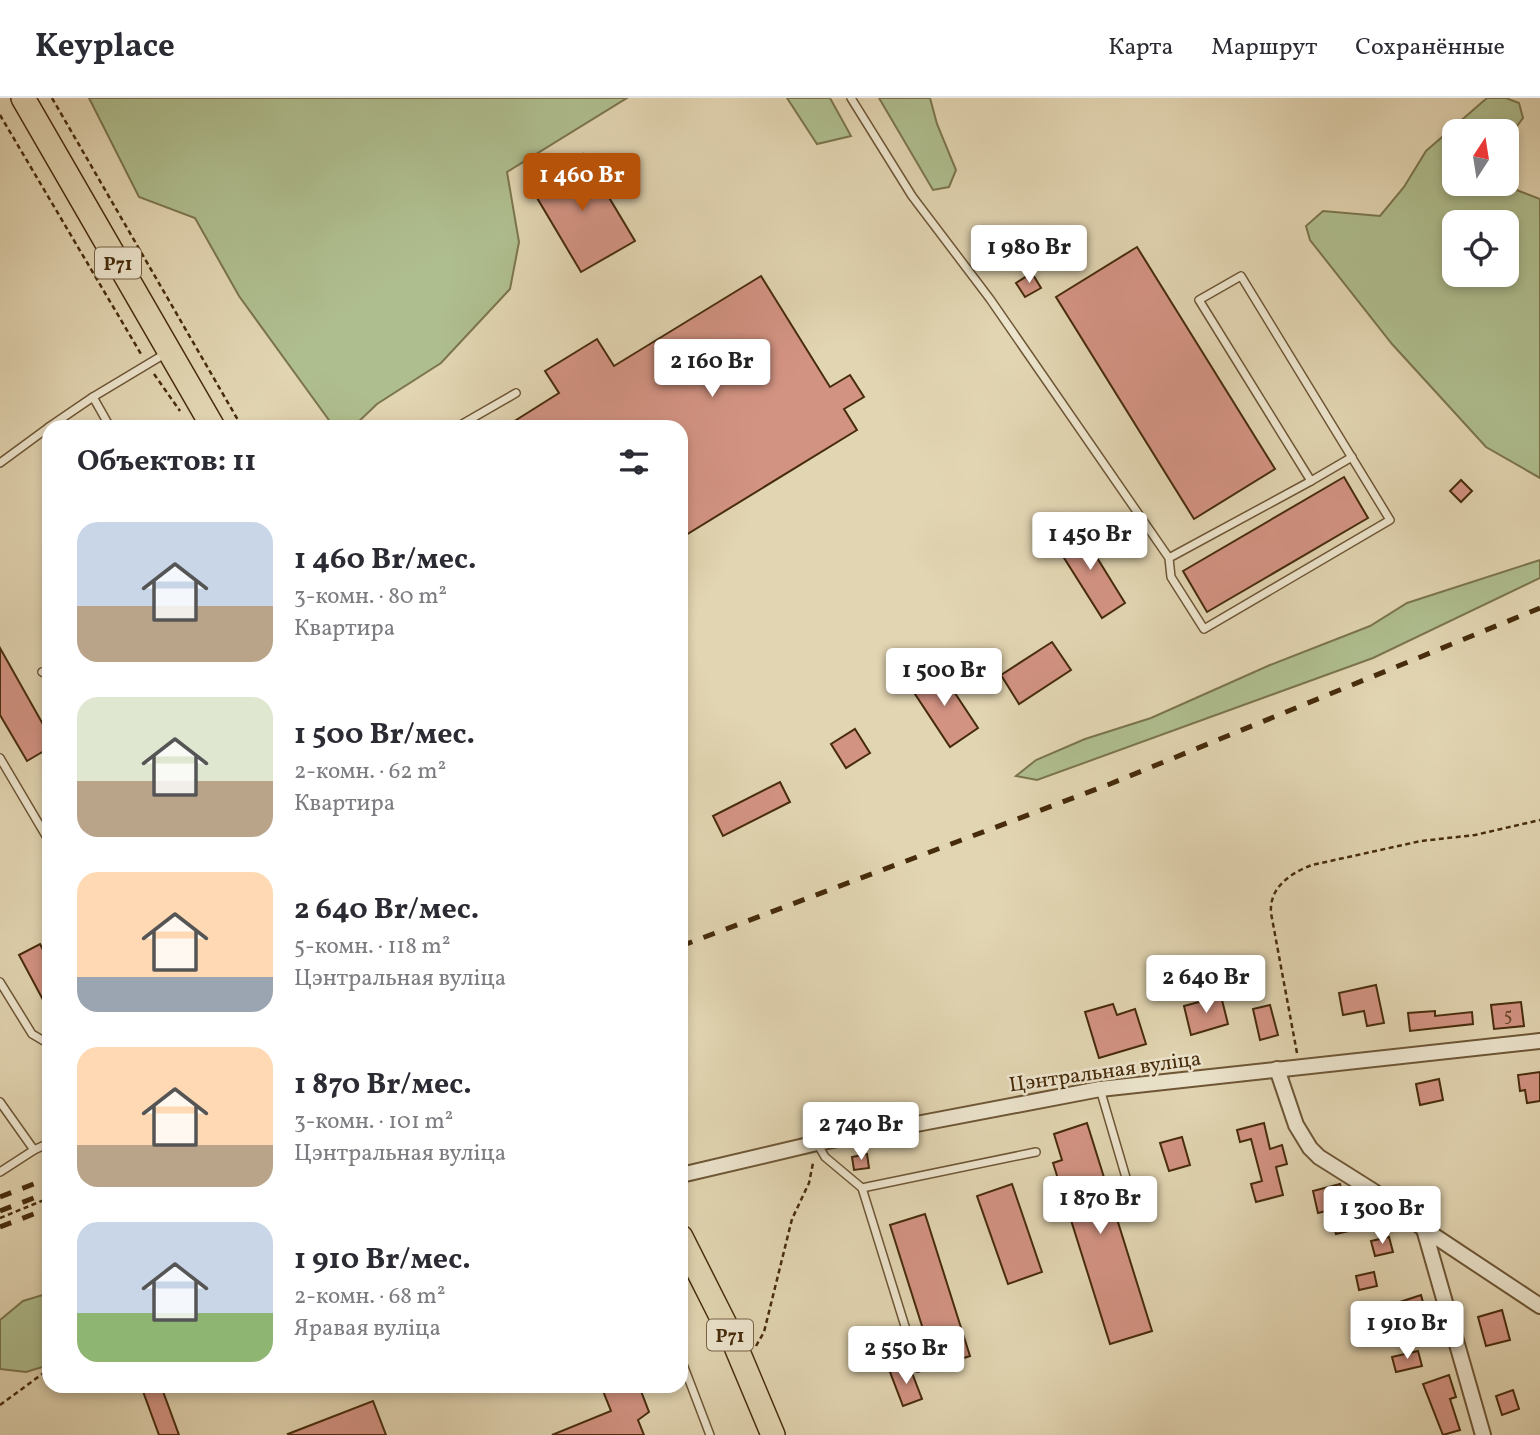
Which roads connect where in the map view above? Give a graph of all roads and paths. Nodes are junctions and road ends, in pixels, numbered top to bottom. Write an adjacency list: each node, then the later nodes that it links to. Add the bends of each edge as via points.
1 (23, 98): 5 (main road, Р71)
2 (52, 98): 13 (path)
3 (851, 98): 19 (lane, via 912,196 990,299)
4 (0, 115): 6 (path)
5 (168, 352): 6 (lane); 12 (main road, Р71)
6 (147, 365): 8 (lane); 9 (path)
7 (516, 393): 14 (lane)
8 (93, 397): 10 (lane); 11 (lane)
9 (183, 417)
10 (59, 420)
11 (106, 420)
12 (207, 420)
13 (238, 420)
14 (469, 420)
15 (42, 432): 17 (lane)
16 (1352, 457): 18 (lane); 18 (lane, via 1241,276 1199,300); 19 (lane, via 1391,520 1203,629 1171,577)
17 (0, 463)
18 (1311, 481): 19 (lane)
19 (1170, 558)
20 (0, 758): 22 (lane)
21 (1540, 820): 26 (path, via 1312,865 1282,883 1272,898 1271,913)
22 (42, 829)
23 (0, 982): 24 (lane, via 32,1034)
24 (42, 1040)
25 (1540, 1041): 26 (street, Цэнтральная вуліца)
26 (1299, 1066): 27 (street, Цэнтральная вуліца)
27 (1277, 1069): 28 (street, Цэнтральная вуліца); 40 (street, via 1296,1125 1310,1148)
28 (1100, 1089): 30 (street, Цэнтральная вуліца); 36 (lane)
29 (0, 1102): 32 (lane)
30 (817, 1143): 35 (street, Цэнтральная вуліца); 37 (lane, via 825,1157); 43 (path, via 809,1184 792,1219 764,1332)
31 (42, 1146): 32 (lane)
32 (34, 1150): 34 (lane)
33 (1036, 1153): 37 (lane)
34 (0, 1172)
35 (688, 1173)
36 (1127, 1181)
37 (862, 1188): 44 (lane)
38 (42, 1201): 39 (path)
39 (0, 1217)
40 (1424, 1229): 42 (street); 50 (street)
41 (688, 1250): 43 (main road, Р71)
42 (1540, 1306)
43 (745, 1367): 48 (main road, Р71)
44 (918, 1368)
45 (42, 1373): 47 (path)
46 (688, 1377): 49 (lane)
47 (0, 1405)
48 (768, 1434)
49 (710, 1435)
50 (1483, 1435)

